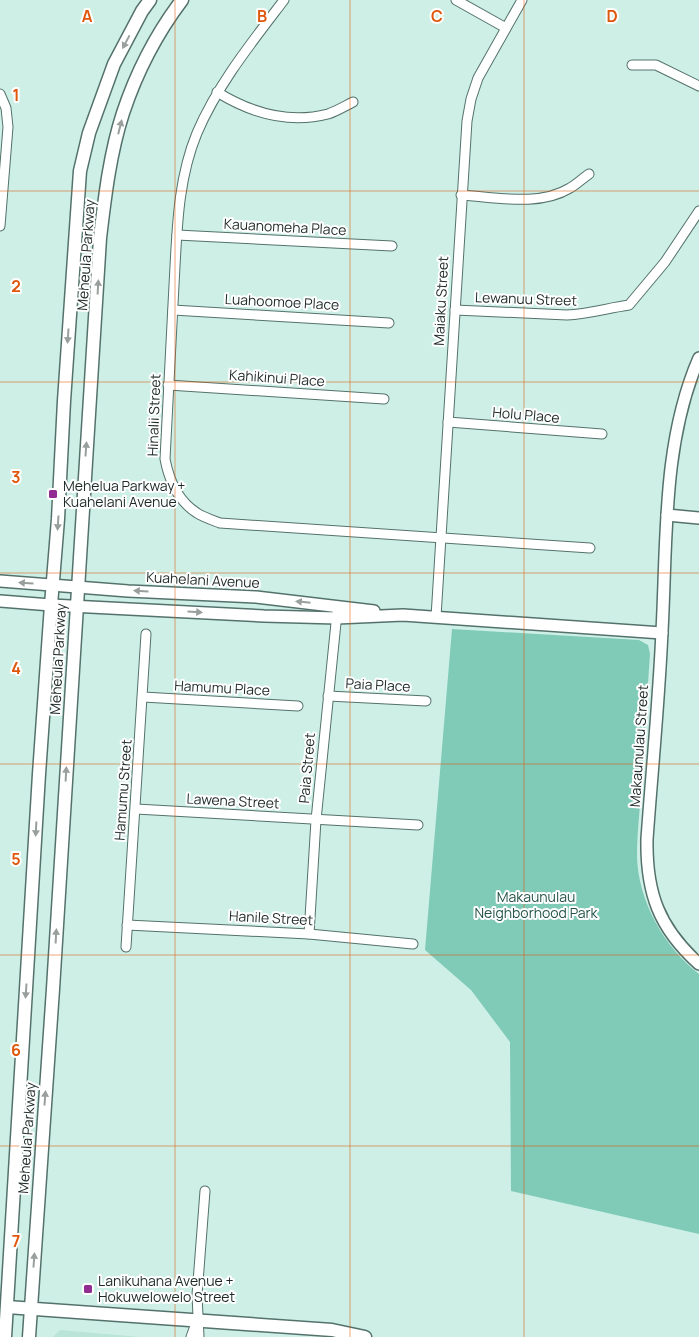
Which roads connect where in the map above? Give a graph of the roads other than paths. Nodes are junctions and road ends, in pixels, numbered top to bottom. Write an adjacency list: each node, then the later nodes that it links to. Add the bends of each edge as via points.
1 (150, 0): 32 (main road, Meheula Parkway, one-way to 32, via 114,64 89,133 80,171)
2 (182, 0): 33 (main road, Meheula Parkway, one-way to 2, via 106,190 123,113 140,72)
3 (284, 0): 9 (street, Hinalii Street)
4 (456, 0): 6 (street)
5 (522, 0): 6 (street, Maiaku Street)
6 (506, 28): 14 (street, Maiaku Street, via 478,78 471,99)
7 (632, 65): 8 (street, via 656,65)
8 (699, 86)
9 (217, 92): 11 (street, via 234,102 276,117 310,117 330,113); 17 (street, Hinalii Street, via 191,151 181,191)
10 (0, 94): 13 (street, via 6,108 8,127)
11 (353, 102)
12 (589, 174): 14 (street, via 570,188 550,196 530,199)
13 (2, 178): 16 (street)
14 (461, 195): 20 (street, Maiaku Street)
15 (699, 211): 20 (street, Lewanuu Street, via 664,262 628,305 567,316)
16 (0, 226)
17 (177, 235): 18 (street, Kauanomeha Place); 19 (street, Hinalii Street)
18 (392, 246)
19 (173, 310): 21 (street, Luahoomoe Place); 23 (street, Hinalii Street)
20 (455, 310): 25 (street, Maiaku Street)
21 (389, 323)
22 (699, 358): 27 (street, Makaunulau Street, via 682,406)
23 (168, 385): 24 (street, Kahikinui Place); 29 (street, Hinalii Street, via 165,459 168,474 183,502 197,514 240,525)
24 (384, 399)
25 (448, 422): 26 (street, Holu Place); 29 (street, Maiaku Street)
26 (602, 434)
27 (667, 515): 28 (street); 41 (street, Makaunulau Street)
28 (699, 518)
29 (440, 538): 30 (street, Hinalii Street); 39 (street, Maiaku Street)
30 (590, 548)
31 (0, 581): 32 (street, Kuahelani Avenue, one-way to 31)
32 (53, 584): 33 (street, Kuahelani Avenue); 35 (main road, Meheula Parkway)
33 (77, 587): 36 (street, Kuahelani Avenue, one-way to 33, via 256,597); 37 (main road, Meheula Parkway)
34 (0, 601): 35 (street, Kuahelani Avenue)
35 (50, 605): 37 (street, Kuahelani Avenue); 56 (main road, Meheula Parkway, one-way to 56)
36 (338, 606): 38 (street, Kuahelani Avenue); 40 (street, Paia Street)
37 (76, 607): 40 (street, Kuahelani Avenue, one-way to 40); 57 (main road, Meheula Parkway, one-way to 37)
38 (403, 615): 39 (street, Kuahelani Avenue); 40 (street, Kuahelani Avenue)
39 (436, 617): 41 (street, Kuahelani Avenue)
40 (337, 618): 44 (street, Paia Street)
41 (662, 633): 54 (street, Makaunulau Street, via 646,865 652,893 666,927 682,949)
42 (146, 634): 43 (street, Hamumu Street)
43 (143, 696): 46 (street, Hamumu Place); 47 (street, Hamumu Street)
44 (328, 696): 45 (street, Paia Place); 48 (street, Paia Street)
45 (426, 701)
46 (298, 706)
47 (136, 809): 48 (street, Lawena Street); 50 (street, Hamumu Street)
48 (316, 820): 49 (street, Lawena Street); 51 (street, Paia Street)
49 (418, 825)
50 (127, 925): 51 (street, Hanile Street); 53 (street, Hamumu Street)
51 (309, 934): 52 (street, Hanile Street)
52 (413, 944)
53 (126, 947)
54 (699, 964)
55 (205, 1191): 58 (street)
56 (3, 1307): 57 (main road); 59 (main road, Meheula Parkway)
57 (31, 1309): 58 (main road); 60 (main road, Meheula Parkway)
58 (197, 1320): 61 (street); 62 (street); 63 (main road, via 332,1330)
59 (5, 1337)
60 (28, 1337)
61 (191, 1337)
62 (199, 1337)
63 (365, 1337)

